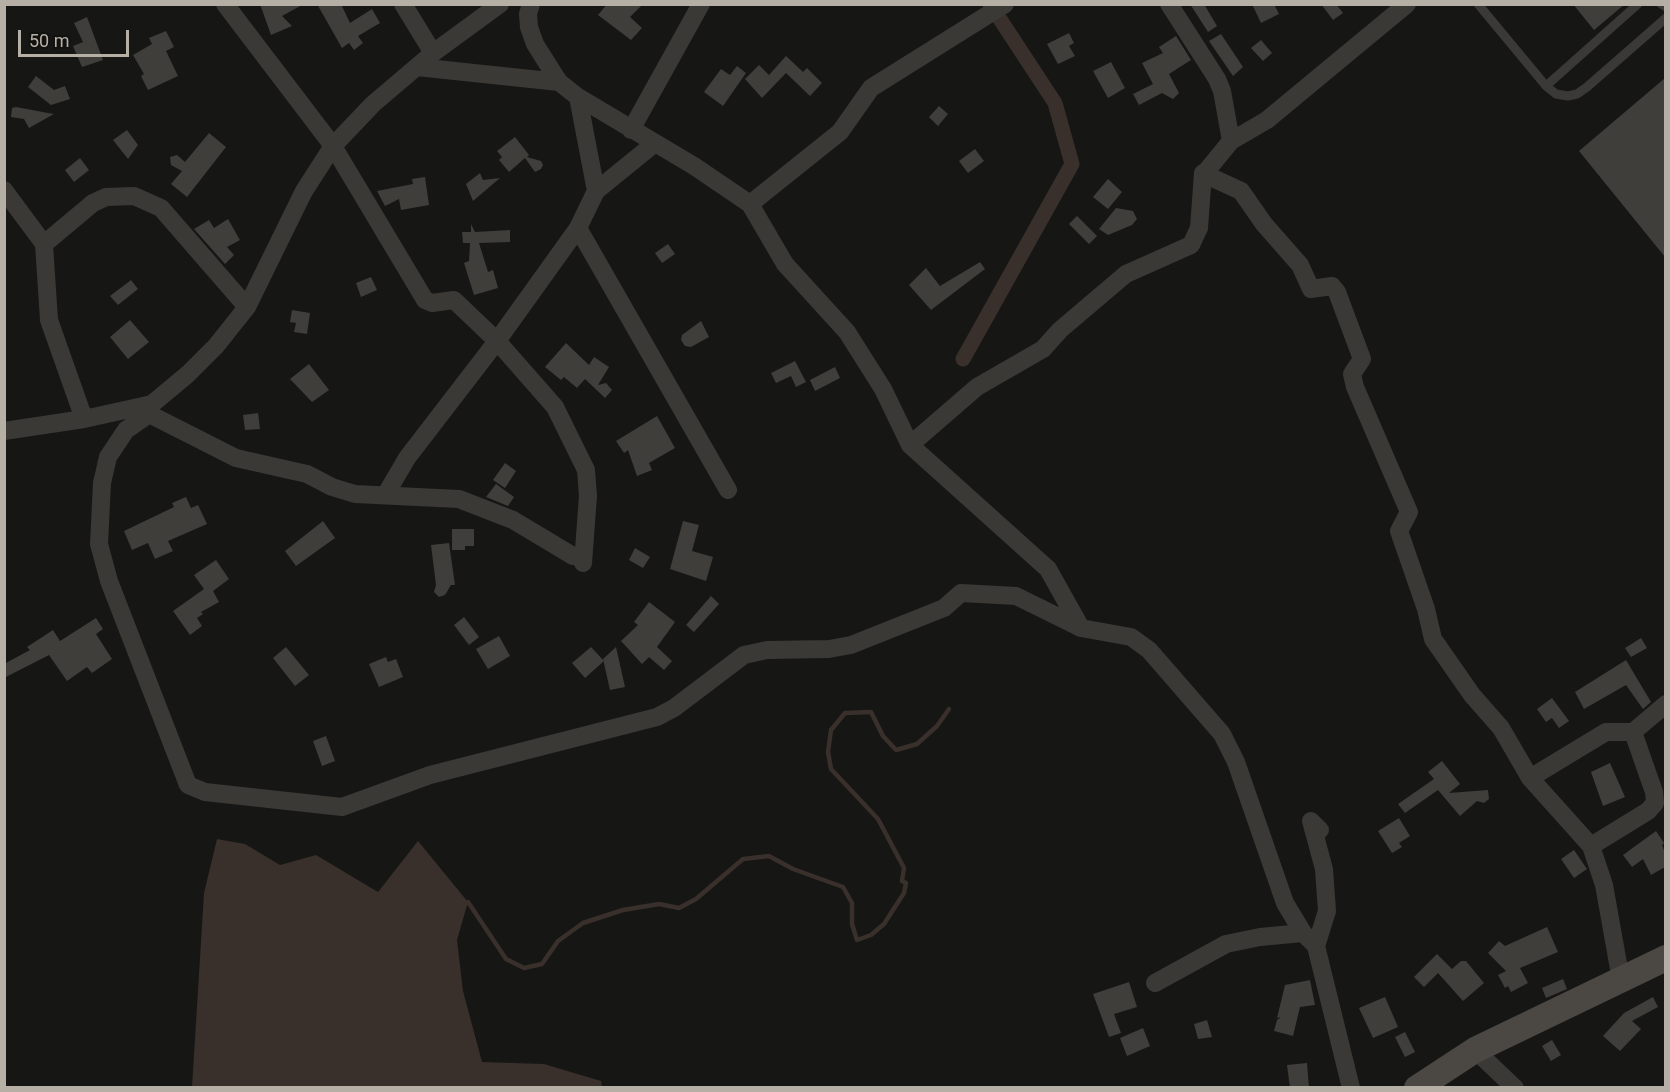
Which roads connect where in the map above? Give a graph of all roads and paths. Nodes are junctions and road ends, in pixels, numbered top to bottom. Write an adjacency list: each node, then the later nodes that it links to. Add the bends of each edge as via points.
1 (225, 4): 22 (street)
2 (403, 4): 14 (street)
3 (500, 4): 14 (street)
4 (531, 4): 16 (street, via 529,27)
5 (701, 4): 19 (street)
6 (1005, 4): 26 (street, via 871,88 840,132)
7 (1169, 4): 20 (street, via 1217,79)
8 (1407, 4): 20 (street, via 1268,120)
9 (1478, 4): 17 (lane)
10 (1638, 4): 17 (lane)
11 (1661, 4): 12 (lane)
12 (1665, 7)
13 (1665, 18): 17 (lane, via 1577,94 1556,94)
14 (433, 53): 15 (street)
15 (417, 67): 16 (street); 22 (street, via 373,104)
16 (559, 82): 18 (street)
17 (1546, 86)
18 (578, 97): 19 (street); 25 (street)
19 (631, 130): 21 (street)
20 (1231, 141): 23 (street)
21 (656, 143): 25 (street); 26 (street)
22 (333, 146): 29 (street, via 304,191); 30 (street, via 425,300 454,300)
23 (1204, 174): 34 (street, via 1199,228 1191,245 1131,271 1043,349 977,387); 40 (street, via 1240,191 1300,265 1311,289 1332,286 1337,292 1362,359 1352,374 1355,387 1409,512 1399,531 1433,639 1472,695 1501,728)
24 (4, 190): 28 (street)
25 (596, 191): 27 (street)
26 (750, 204): 34 (street, via 785,264 847,333 883,389)
27 (578, 228): 30 (street); 35 (street)
28 (44, 244): 29 (street, via 93,203 106,197 134,196 161,208); 32 (street, via 49,320)
29 (247, 307): 31 (street, via 216,346)
30 (497, 341): 36 (street, via 407,458); 36 (street, via 555,407 586,470 583,563 582,555 573,556 513,520 465,501)
31 (150, 409): 32 (street); 36 (street, via 236,458 307,474 355,494); 37 (street, via 126,430 108,457 102,483 99,544 102,562 188,785 205,792 342,807 430,775 657,717 744,655 851,645 944,608 961,593 1016,597)
32 (84, 419): 33 (street)
33 (4, 430)
34 (910, 445): 37 (street, via 1048,569)
35 (728, 490)
36 (386, 494)
37 (1081, 628): 43 (street, via 1131,637 1149,651 1222,734 1236,762 1278,886)
38 (1665, 704): 39 (street)
39 (1633, 732): 40 (street, via 1606,732); 42 (street, via 1655,803)
40 (1530, 778): 42 (street)
41 (1320, 830): 44 (street, via 1311,821 1324,869 1327,911)
42 (1591, 846): 46 (street, via 1604,885)
43 (1303, 933): 44 (street); 47 (street, via 1226,944)
44 (1316, 946): 49 (street)
45 (1665, 958): 46 (street)
46 (1621, 981): 48 (street)
47 (1155, 982)
48 (1475, 1050): 50 (street); 51 (street)
49 (1351, 1088)
50 (1417, 1088)
51 (1515, 1088)

